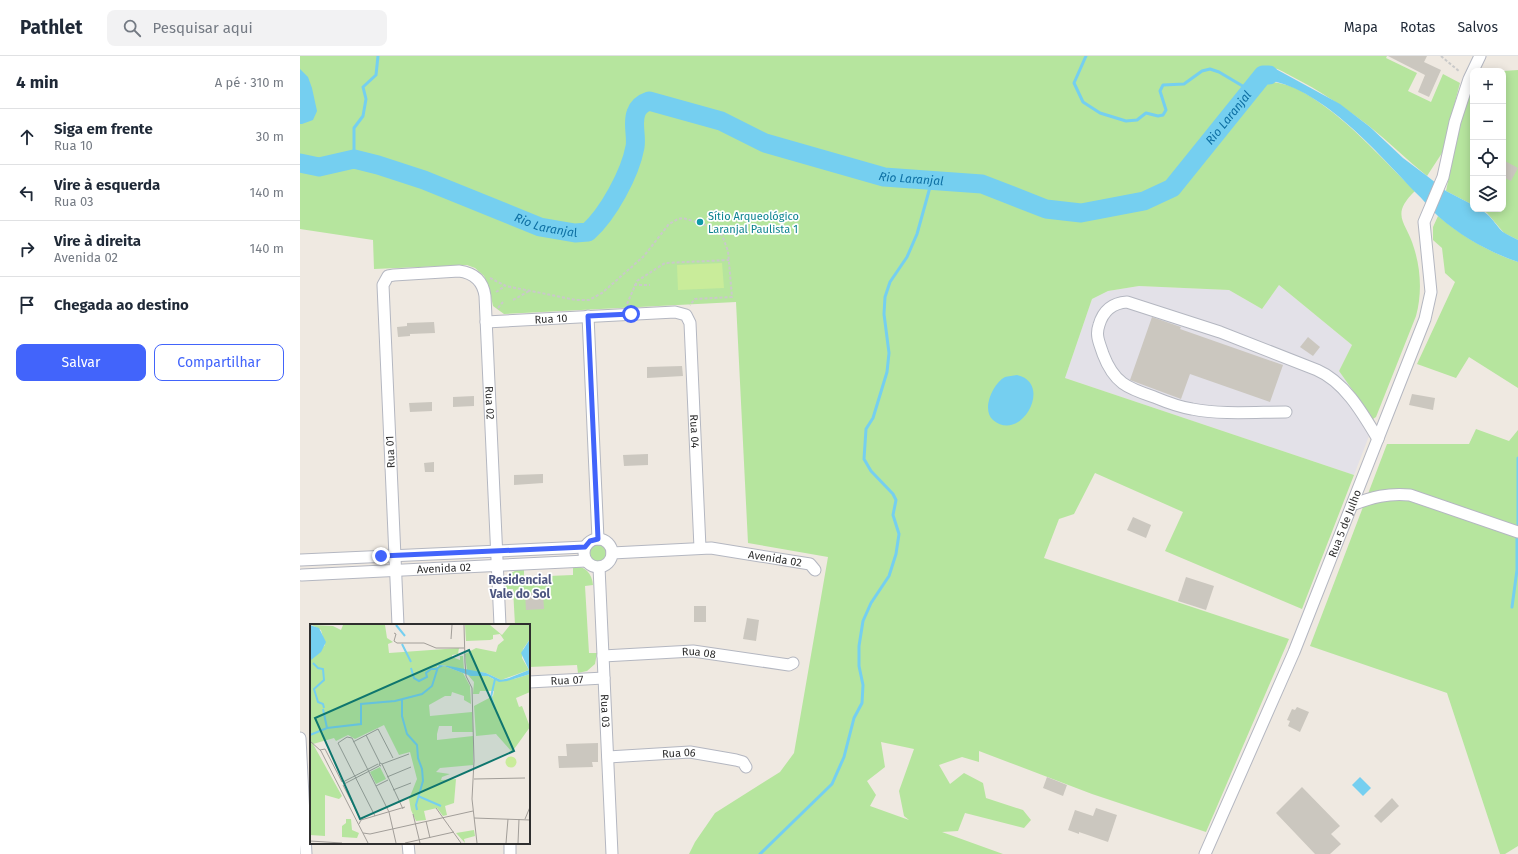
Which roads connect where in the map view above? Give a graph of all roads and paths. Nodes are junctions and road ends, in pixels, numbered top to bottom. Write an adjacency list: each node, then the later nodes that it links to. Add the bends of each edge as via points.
1 (1441, 56): 3 (path)
2 (1480, 56): 3 (street, Rua 5 de Julho)
3 (1469, 79): 20 (street, Rua 5 de Julho, via 1455,122 1443,177 1424,222 1431,278 1430,304)
4 (729, 260): 7 (path, via 669,262 640,278); 10 (path, via 725,241 717,230 690,219 678,218 669,224 644,256 595,298 576,300); 16 (path, via 732,297 695,299 691,302)
5 (486, 275): 9 (path)
6 (384, 280): 18 (street, Rua 02, via 394,275 460,271 472,274 481,283 484,292); 28 (street, Rua 01)
7 (634, 285): 8 (path); 14 (path)
8 (650, 285)
9 (506, 286): 10 (path); 11 (path)
10 (530, 290): 12 (path)
11 (493, 295)
12 (513, 300)
13 (503, 302): 15 (path)
14 (626, 305)
15 (498, 308)
16 (686, 315): 17 (street, Rua 10, via 675,312); 25 (street, Rua 04, via 690,323)
17 (588, 316): 18 (street, Rua 10); 23 (street)
18 (486, 322): 26 (street, Rua 02)
19 (1286, 412): 20 (street, via 1193,410 1127,388 1106,363 1097,337 1101,316 1119,302 1127,302 1220,332 1317,370 1331,377 1342,388)
20 (1378, 439): 21 (street, Rua 5 de Julho)
21 (1352, 505): 22 (street, via 1392,493 1410,495); 49 (street, Rua 5 de Julho, via 1294,652)
22 (1518, 532)
23 (598, 539): 24 (street, via 590,541); 27 (street, via 608,543)
24 (585, 547): 26 (street, Avenida 02); 30 (street)
25 (700, 548): 27 (street, Avenida 02); 34 (street, Avenida 02, via 721,549 810,564)
26 (497, 551): 28 (street, Avenida 02); 31 (street, Rua 02)
27 (612, 553): 32 (street, via 609,563)
28 (395, 556): 29 (street, Avenida 02); 33 (street, Rua 01)
29 (301, 559): 35 (street, via 304,567)
30 (586, 561): 31 (street, Avenida 02); 32 (street)
31 (497, 565): 33 (street, Avenida 02); 37 (street, Rua 02)
32 (599, 568): 38 (street, Rua 03)
33 (396, 570): 35 (street, Avenida 02); 36 (street, Rua 01)
34 (815, 570)
35 (301, 576)
36 (398, 624)
37 (500, 624)
38 (603, 656): 39 (street, Rua 08, via 693,651 789,665); 40 (street, Rua 03)
39 (793, 663)
40 (604, 678): 41 (street, Rua 07); 43 (street, Rua 03)
41 (530, 682)
42 (300, 738): 46 (street)
43 (608, 757): 44 (street, Rua 06, via 690,752 736,760 743,762); 48 (street, Rua 03)
44 (746, 767)
45 (408, 844): 47 (street)
46 (306, 854)
47 (409, 854)
48 (612, 854)
49 (1205, 854)

